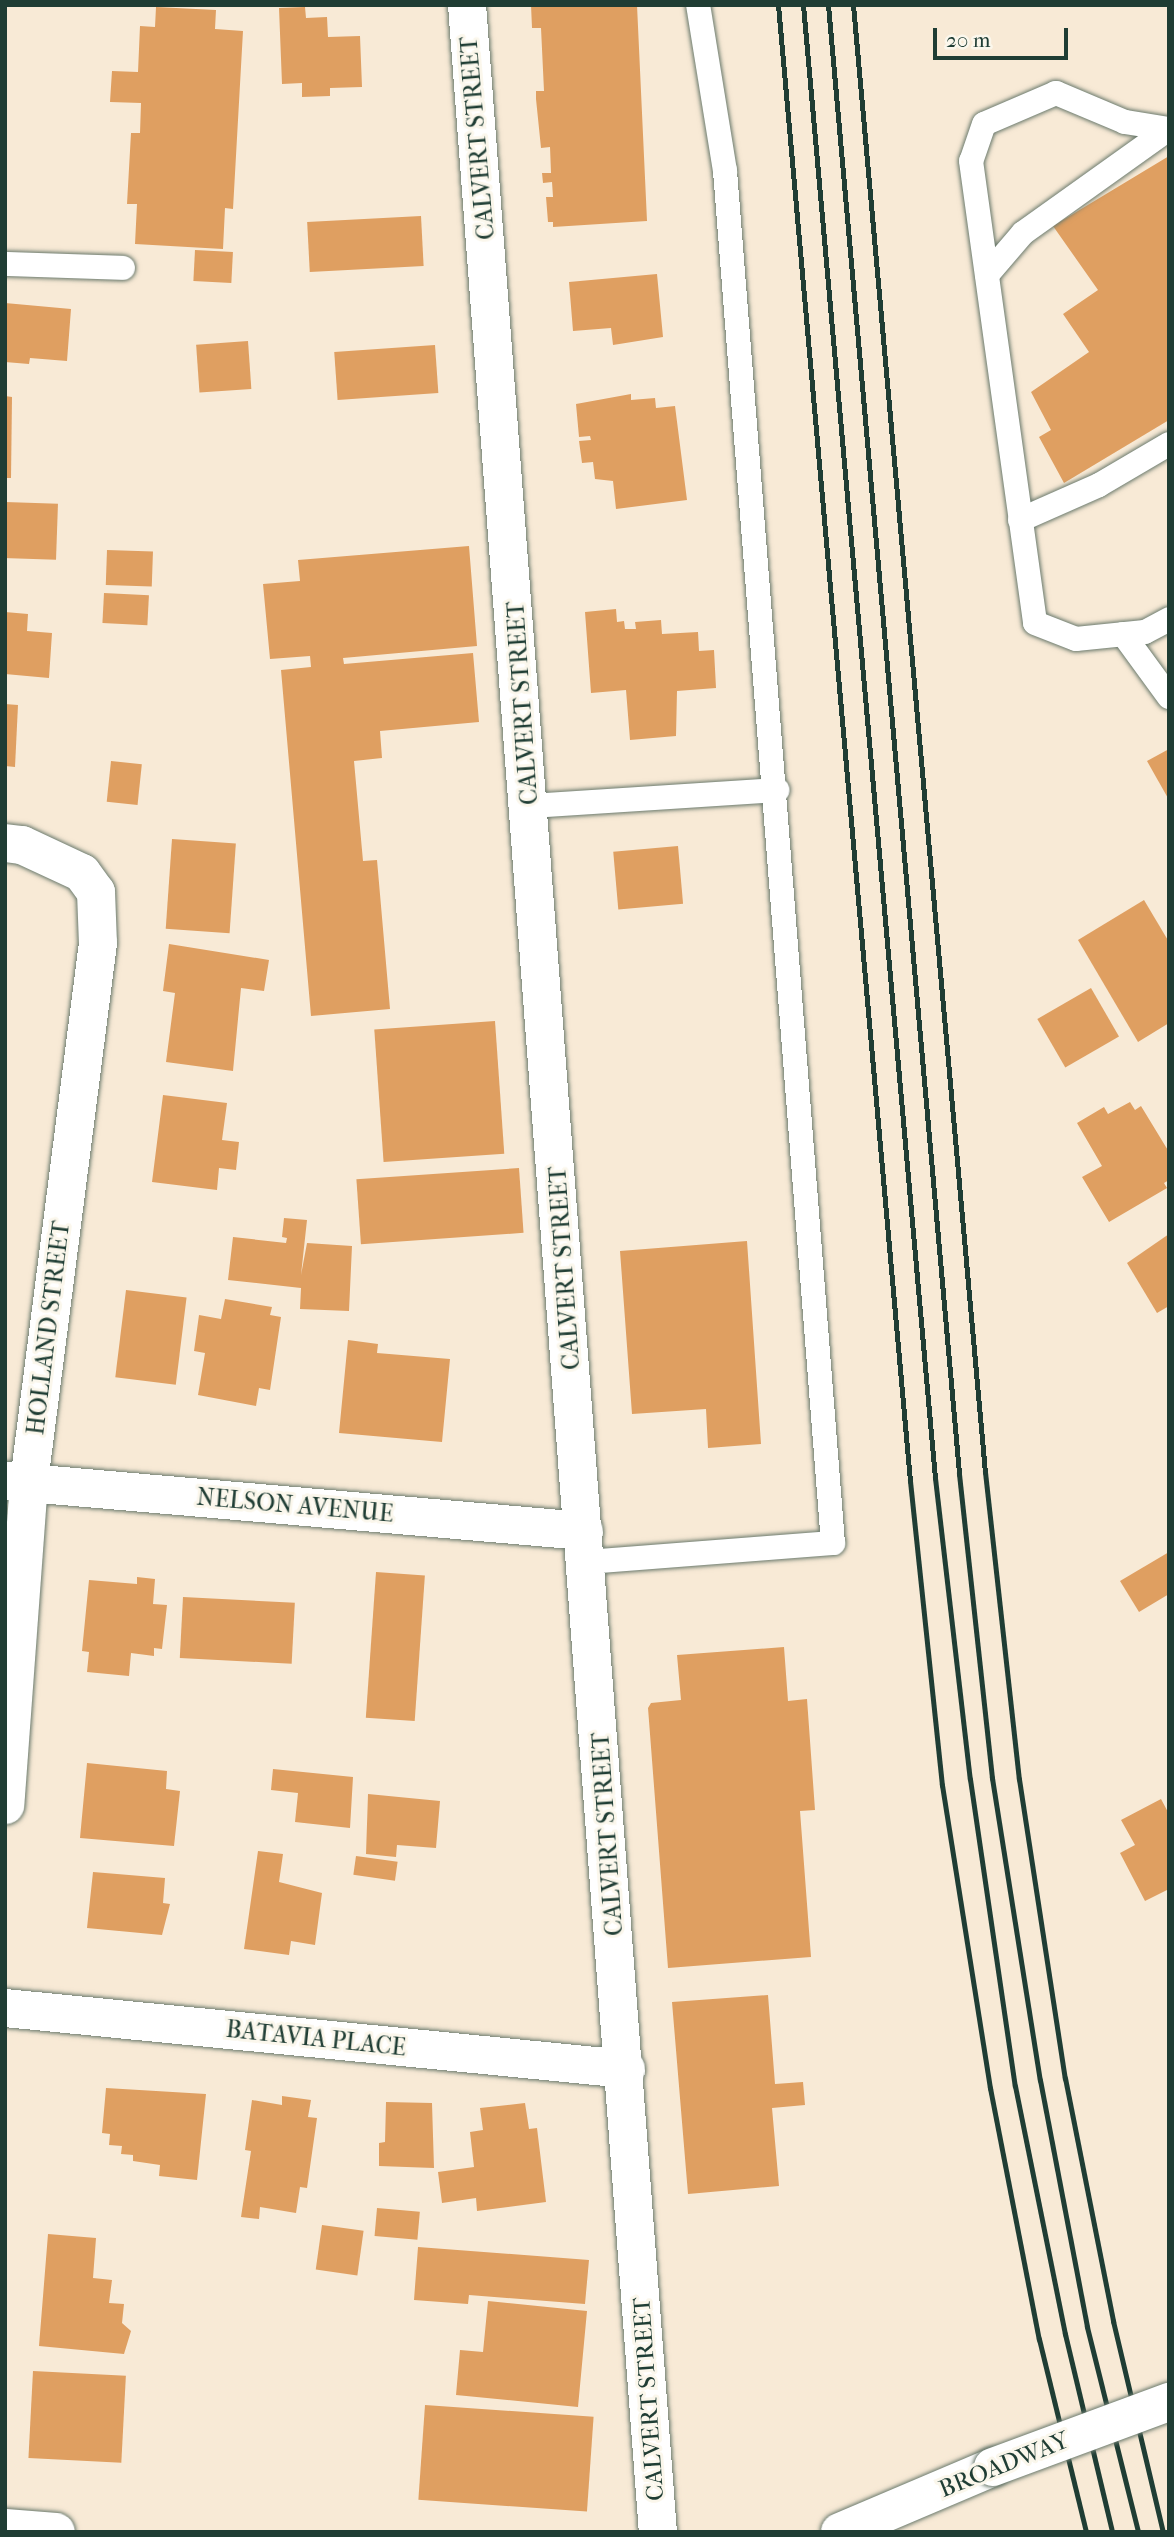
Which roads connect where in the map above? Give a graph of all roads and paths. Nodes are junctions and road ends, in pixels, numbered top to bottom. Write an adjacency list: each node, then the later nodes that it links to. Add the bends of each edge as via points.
1 (467, 5): 13 (street, CALVERT STREET)
2 (698, 5): 12 (lane, via 725,171)
3 (1169, 129): 6 (lane, via 1023,233); 6 (lane, via 1125,122 1056,93 984,124 971,161)
4 (5, 264): 5 (lane)
5 (123, 268)
6 (987, 275): 8 (lane)
7 (1169, 444): 8 (lane, via 1099,485)
8 (1020, 520): 10 (lane, via 1035,623 1076,639)
9 (1169, 619): 10 (lane, via 1145,632)
10 (1123, 634): 11 (lane)
11 (1169, 697)
12 (777, 790): 13 (lane); 16 (lane, via 833,1544)
13 (531, 806): 16 (street, CALVERT STREET)
14 (5, 844): 15 (street, HOLLAND STREET, via 22,845 82,873 96,892 98,943)
15 (17, 1482): 16 (street, NELSON AVENUE); 17 (street, HOLLAND STREET)
16 (585, 1547): 19 (street, CALVERT STREET)
17 (5, 1805)
18 (5, 2008): 19 (street, BATAVIA PLACE)
19 (626, 2069): 23 (street, CALVERT STREET)
20 (1169, 2402): 24 (street, BROADWAY, bridge, via 993,2467)
21 (5, 2528): 22 (street)
22 (56, 2532)
23 (658, 2532)
24 (840, 2532)

